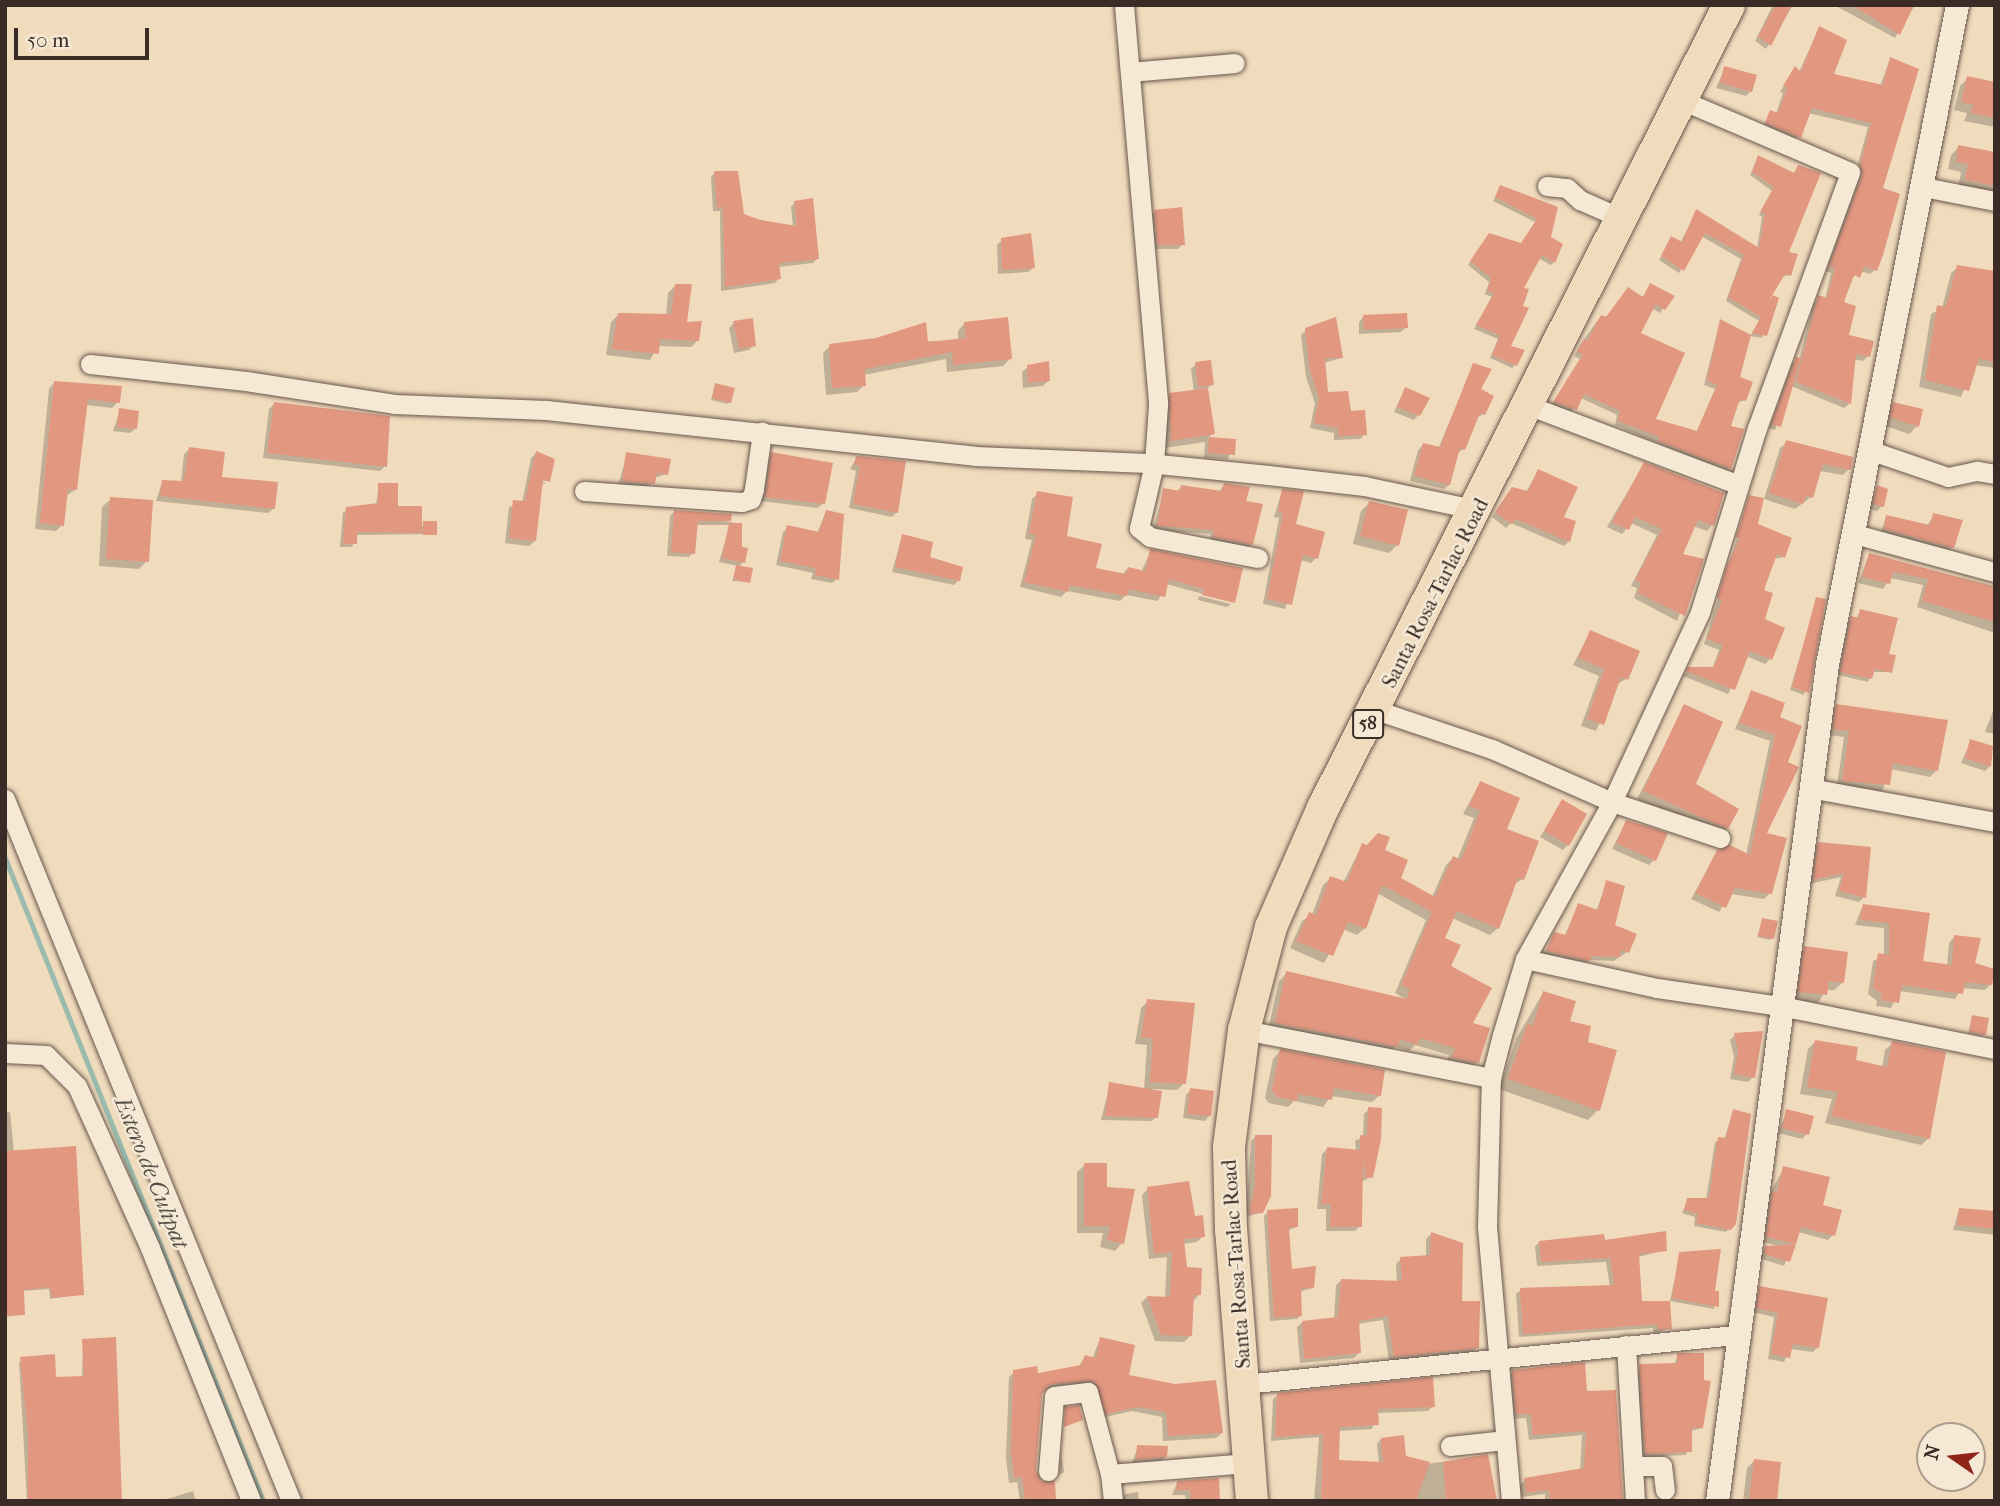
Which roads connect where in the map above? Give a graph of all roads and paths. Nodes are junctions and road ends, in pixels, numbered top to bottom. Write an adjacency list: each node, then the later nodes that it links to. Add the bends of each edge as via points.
1 (1124, 5): 5 (street)
2 (1729, 5): 6 (highway, Santa Rosa-Tarlac Road / 58)
3 (1957, 5): 8 (street)
4 (1235, 64): 5 (street)
5 (1130, 72): 15 (street, via 1158,405)
6 (1681, 100): 10 (highway, Santa Rosa-Tarlac Road / 58); 17 (street, via 1850,172)
7 (1547, 186): 10 (street, via 1567,188 1580,200)
8 (1923, 187): 9 (street); 14 (street)
9 (1995, 201)
10 (1621, 218): 12 (highway, Santa Rosa-Tarlac Road / 58)
11 (90, 364): 13 (street, via 394,404 546,410)
12 (1530, 406): 17 (street); 19 (highway, Santa Rosa-Tarlac Road / 58)
13 (762, 432): 15 (street, via 975,456); 18 (street, via 754,489 751,499 742,502)
14 (1869, 450): 16 (street, via 1948,477 1977,471); 20 (street)
15 (1154, 464): 19 (street, via 1364,486); 21 (street, via 1143,499 1142,534)
16 (1995, 474)
17 (1740, 485): 26 (street, via 1700,612)
18 (584, 491)
19 (1478, 510): 23 (highway, Santa Rosa-Tarlac Road / 58)
20 (1851, 533): 22 (street); 24 (street)
21 (1258, 558)
22 (1995, 572)
23 (1376, 710): 26 (street, via 1493,749); 31 (highway, Santa Rosa-Tarlac Road / 58, via 1282,897)
24 (1810, 788): 27 (street); 30 (street)
25 (5, 799): 47 (street)
26 (1612, 802): 28 (street); 29 (street)
27 (1995, 822)
28 (1720, 838)
29 (1525, 959): 30 (street, via 1657,988); 34 (street)
30 (1781, 1006): 32 (street); 35 (street)
31 (1244, 1030): 34 (street); 38 (highway, Santa Rosa-Tarlac Road / 58, via 1233,1096 1229,1179)
32 (1995, 1049)
33 (5, 1053): 46 (street, via 46,1055 77,1086 150,1248)
34 (1491, 1077): 37 (street, via 1486,1227)
35 (1736, 1335): 36 (street); 52 (street)
36 (1626, 1345): 37 (street); 42 (street)
37 (1496, 1358): 38 (street); 39 (street)
38 (1244, 1384): 41 (highway, Santa Rosa-Tarlac Road / 58)
39 (1504, 1440): 40 (street); 50 (street)
40 (1450, 1446)
41 (1248, 1463): 44 (street); 49 (highway, Santa Rosa-Tarlac Road / 58)
42 (1633, 1466): 45 (street, via 1662,1466); 51 (street)
43 (1048, 1471): 44 (street, via 1054,1396 1087,1391)
44 (1110, 1474): 48 (street)
45 (1665, 1490)
46 (251, 1501)
47 (291, 1501)
48 (1113, 1501)
49 (1252, 1501)
50 (1511, 1501)
51 (1634, 1501)
52 (1717, 1501)

